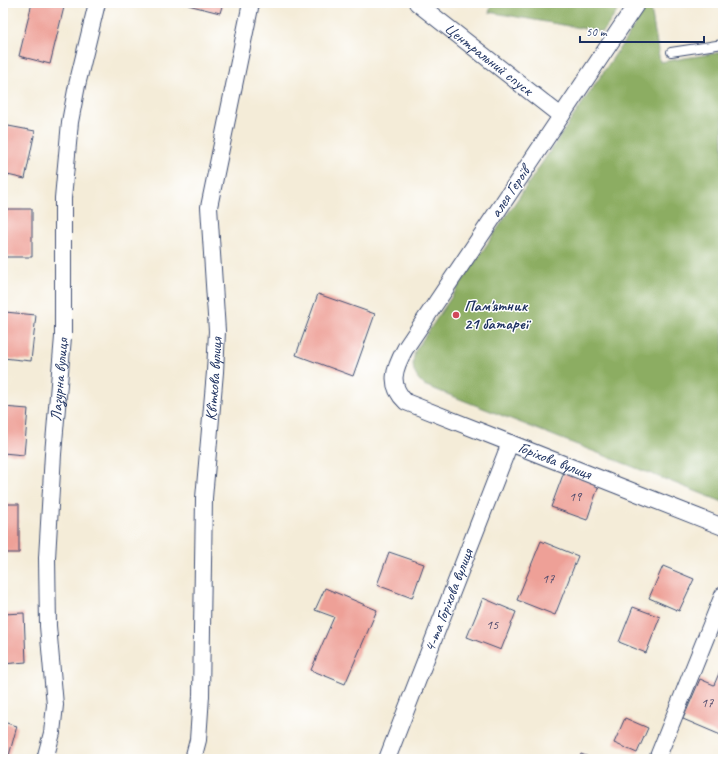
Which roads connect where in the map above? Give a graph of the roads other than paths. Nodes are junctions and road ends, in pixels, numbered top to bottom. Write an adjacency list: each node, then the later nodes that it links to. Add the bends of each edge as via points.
1 (97, 3): 12 (street, Лазурна вулиця, via 70,122 63,198 63,337 47,558 48,626 55,705 52,733)
2 (251, 3): 13 (street, Квіткова вулиця, via 209,207 217,338 204,498 201,696 198,740)
3 (416, 3): 7 (street, Центральний спуск)
4 (637, 3): 7 (street, алея Героїв)
5 (723, 44): 6 (lane)
6 (671, 52)
7 (561, 116): 8 (street, алея Героїв, via 405,349 397,364)
8 (395, 385): 9 (street, Горіхова вулиця, via 398,395 406,402)
9 (510, 443): 10 (street, Горіхова вулиця); 14 (street, 4-та Горіхова вулиця)
10 (723, 527)
11 (723, 595): 15 (street)
12 (45, 759)
13 (193, 759)
14 (387, 759)
15 (657, 759)

